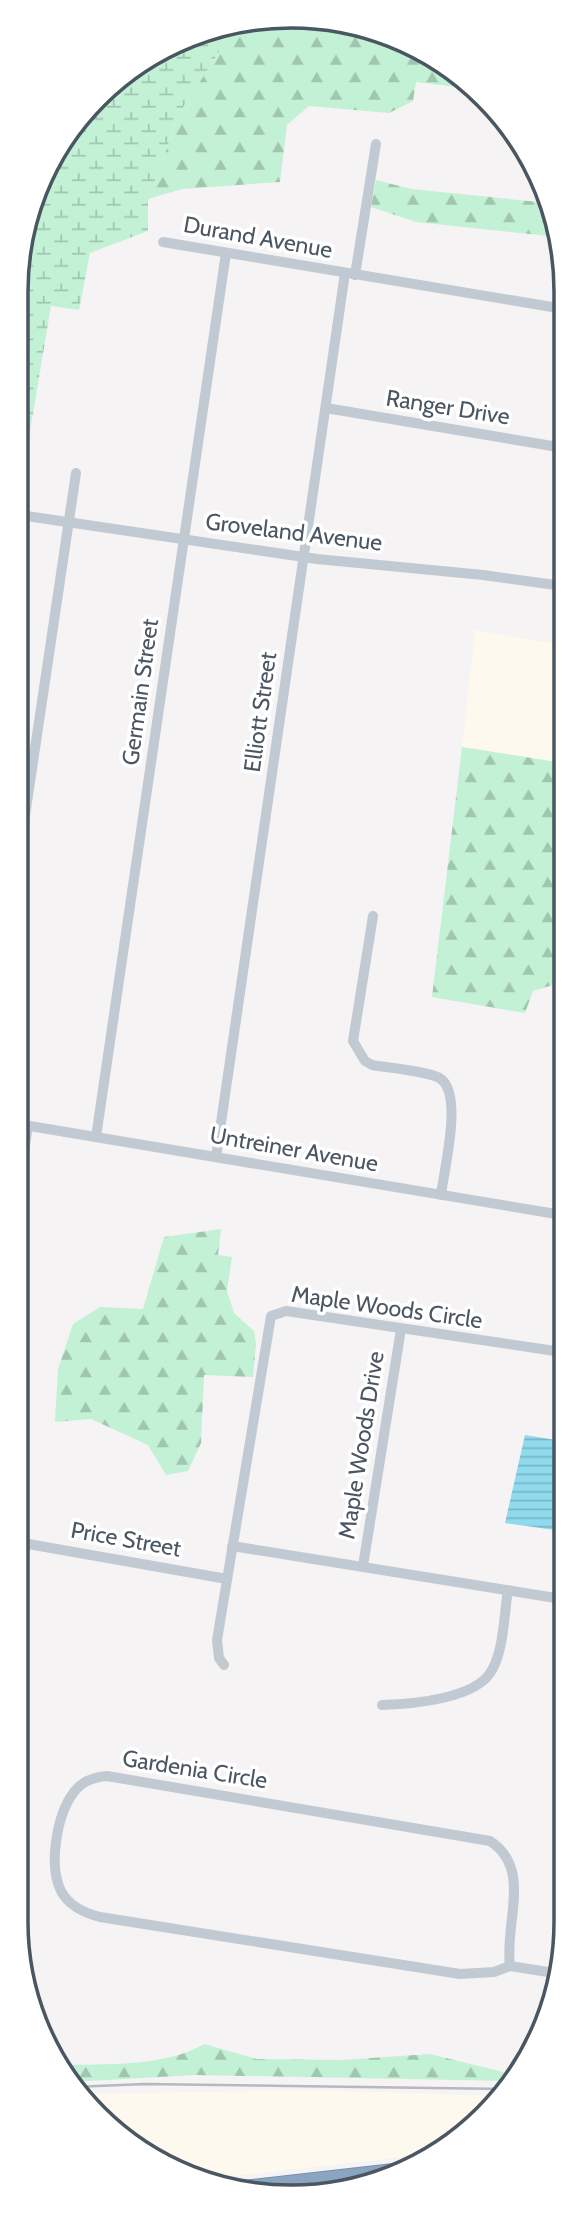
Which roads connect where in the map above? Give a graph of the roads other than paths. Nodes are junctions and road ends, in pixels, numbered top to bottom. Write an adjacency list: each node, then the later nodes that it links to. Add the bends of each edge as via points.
1 (376, 144): 4 (street, Elliott Street)
2 (163, 242): 3 (street, Durand Avenue)
3 (226, 253): 4 (street, Durand Avenue); 11 (street, Germain Street)
4 (350, 274): 5 (street, Durand Avenue); 6 (street, Elliott Street)
5 (554, 307)
6 (326, 408): 7 (street, Ranger Drive); 12 (street, Elliott Street)
7 (554, 446)
8 (76, 473): 10 (street)
9 (28, 516): 10 (street, Groveland Avenue)
10 (69, 522): 11 (street, Groveland Avenue); 14 (street)
11 (183, 539): 12 (street, Groveland Avenue); 17 (street, Germain Street)
12 (303, 557): 13 (street, Groveland Avenue); 18 (street, Elliott Street)
13 (554, 585)
14 (28, 796)
15 (373, 916): 19 (street, via 353,1041 372,1065 439,1078 450,1089 453,1106)
16 (28, 1126): 17 (street, Untreiner Avenue)
17 (96, 1137): 18 (street, Untreiner Avenue)
18 (216, 1157): 19 (street, Untreiner Avenue)
19 (441, 1195): 20 (street, Untreiner Avenue)
20 (554, 1214)
21 (401, 1329): 22 (street, Maple Woods Circle); 24 (street, Maple Woods Circle, via 285,1311 271,1317); 25 (street, Maple Woods Drive)
22 (554, 1352)
23 (28, 1544): 26 (street, Price Street)
24 (232, 1546): 25 (street); 26 (street, Maple Woods Circle)
25 (363, 1566): 27 (street)
26 (227, 1579): 29 (street, Maple Woods Circle, via 216,1640)
27 (508, 1590): 28 (street); 30 (street, via 496,1661 487,1678 454,1695)
28 (554, 1598)
29 (224, 1665)
30 (382, 1705)
31 (510, 1966): 31 (street, Gardenia Circle, via 514,1871 499,1847 480,1837 107,1776 81,1785 63,1816 58,1881 66,1898 82,1912 460,1974); 32 (street, Gardenia Circle)
32 (549, 1973)
33 (359, 2176): 34 (highway)
34 (283, 2185)

